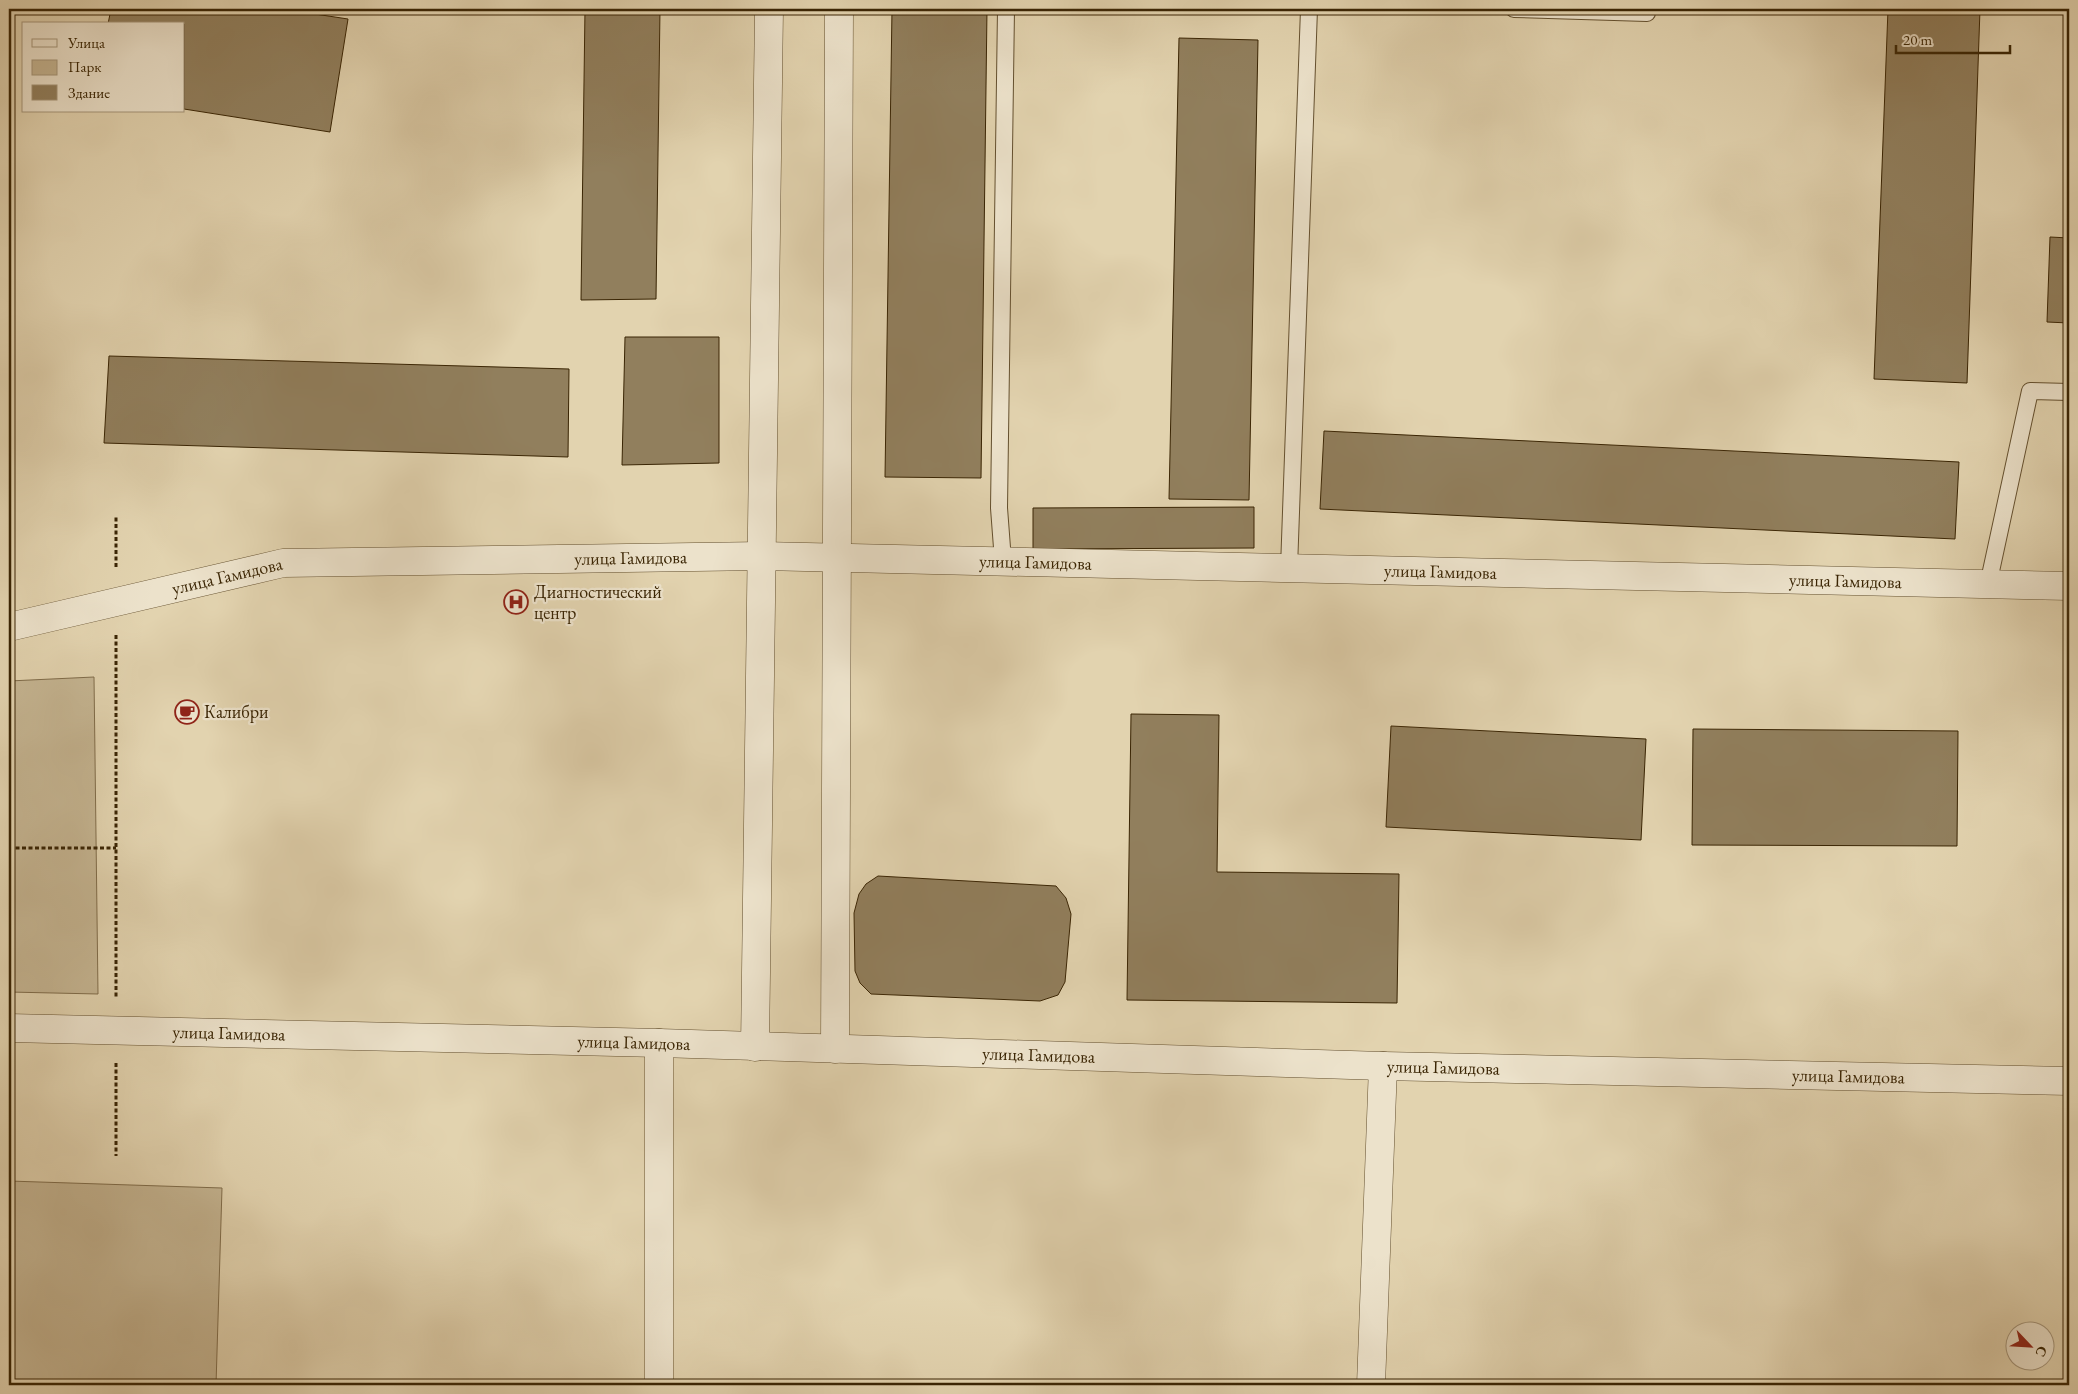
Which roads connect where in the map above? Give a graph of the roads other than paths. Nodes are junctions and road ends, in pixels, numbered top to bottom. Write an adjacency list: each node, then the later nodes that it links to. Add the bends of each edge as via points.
1 (769, 9): 8 (street)
2 (839, 9): 9 (street)
3 (1006, 9): 10 (lane, via 999,508)
4 (1309, 9): 11 (lane)
5 (1514, 9): 6 (lane)
6 (1647, 13)
7 (2069, 392): 12 (lane, via 2030,391)
8 (762, 556): 9 (street, улица Гамидова); 14 (street, улица Гамидова, via 284,562); 17 (street)
9 (837, 557): 10 (street, улица Гамидова); 18 (street)
10 (1003, 561): 11 (street, улица Гамидова)
11 (1289, 568): 12 (street, улица Гамидова)
12 (1988, 585): 13 (street, улица Гамидова)
13 (2069, 586)
14 (9, 627)
15 (9, 1028): 16 (street, улица Гамидова)
16 (659, 1043): 17 (street, улица Гамидова); 21 (street)
17 (755, 1047): 18 (street, улица Гамидова)
18 (835, 1050): 19 (street, улица Гамидова)
19 (1383, 1066): 20 (street, улица Гамидова); 22 (street)
20 (2069, 1082)
21 (659, 1385)
22 (1371, 1385)

